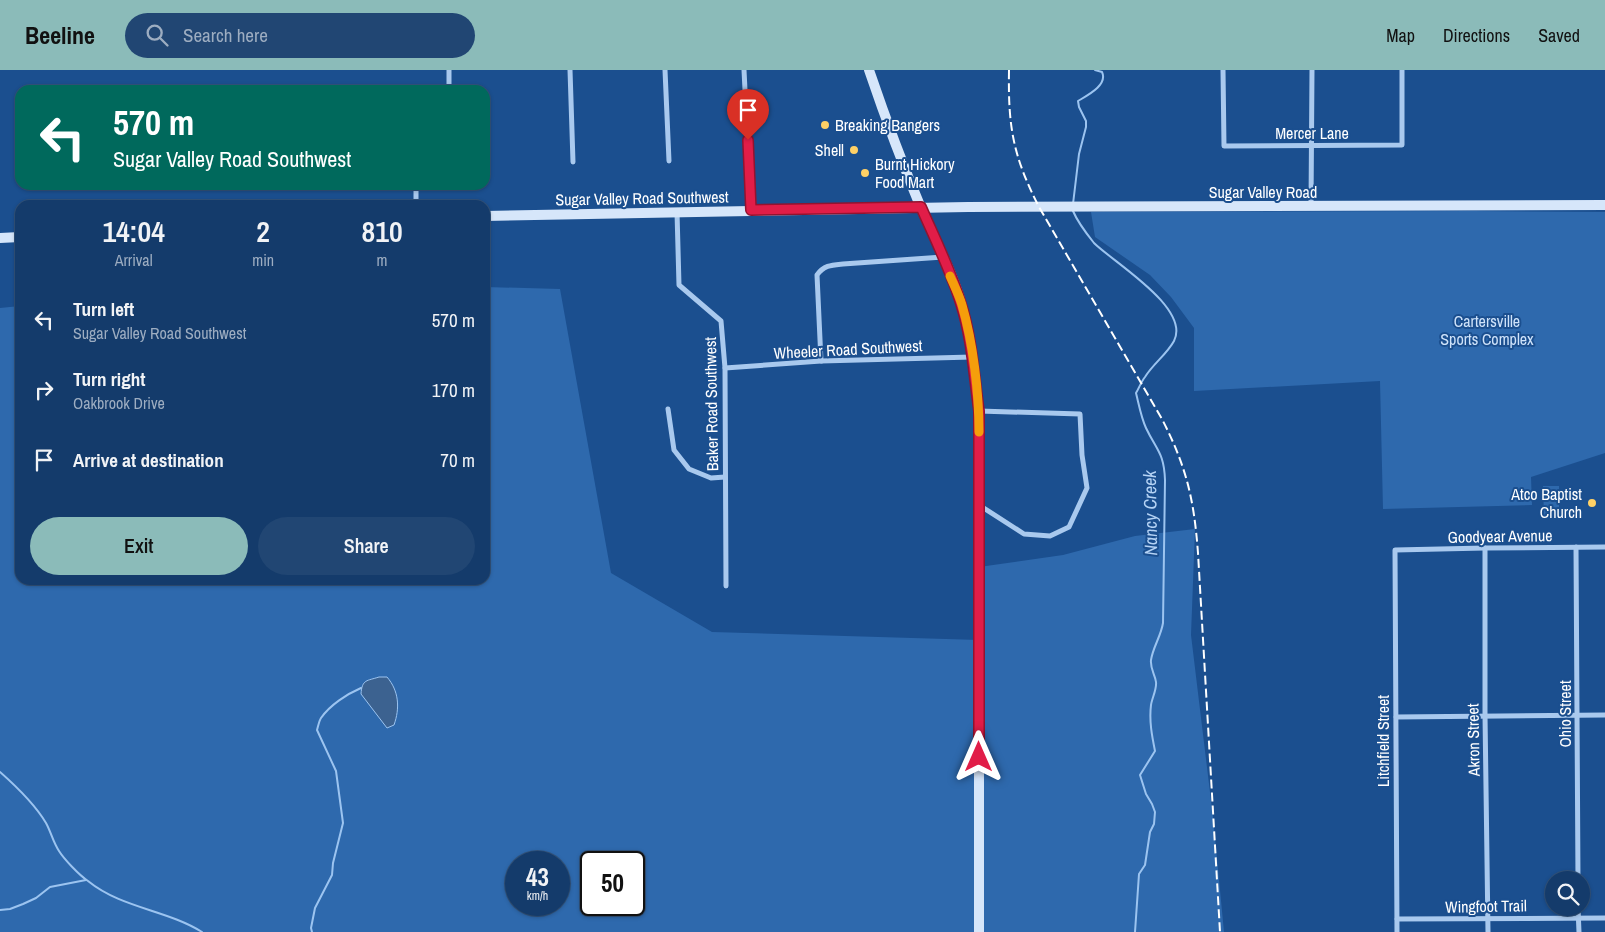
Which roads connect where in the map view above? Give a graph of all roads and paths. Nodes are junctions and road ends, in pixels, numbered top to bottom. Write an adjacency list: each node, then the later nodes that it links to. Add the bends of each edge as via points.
1 (449, 70): 9 (street)
2 (570, 70): 12 (street)
3 (665, 70): 11 (street)
4 (744, 70): 16 (street)
5 (869, 70): 14 (street)
6 (1223, 70): 10 (street, Mercer Lane, via 1224,146)
7 (1312, 70): 10 (street)
8 (1402, 70): 10 (street, Mercer Lane, via 1402,144)
9 (449, 85)
10 (1312, 145): 15 (street)
11 (669, 161)
12 (573, 162)
13 (1605, 206): 15 (street, Sugar Valley Road)
14 (921, 207): 15 (street, Sugar Valley Road); 16 (street, Sugar Valley Road Southwest); 21 (street)
15 (1311, 207)
16 (751, 210): 17 (street, Sugar Valley Road Southwest)
17 (677, 212): 18 (street, Sugar Valley Road Southwest); 24 (street, Baker Road Southwest, via 679,285 721,321)
18 (490, 216)
19 (15, 237): 20 (street)
20 (0, 238)
21 (943, 257): 22 (street, via 962,305); 23 (street, via 824,268 817,275)
22 (972, 357): 23 (street, Wheeler Road Southwest); 26 (street)
23 (821, 361): 24 (street, Wheeler Road Southwest)
24 (725, 368): 27 (street, Baker Road Southwest)
25 (668, 409): 27 (street, via 674,450 689,469 711,478)
26 (979, 411): 28 (street); 28 (street, via 1080,414 1087,488 1069,526 1050,536 1024,534)
27 (725, 477): 33 (street, Baker Road Southwest)
28 (979, 505): 43 (street)
29 (1576, 547): 30 (street, Goodyear Avenue); 31 (street, Goodyear Avenue); 35 (street, Ohio Street)
30 (1605, 547)
31 (1485, 548): 32 (street, Goodyear Avenue); 34 (street, Akron Street)
32 (1395, 550): 37 (street, Litchfield Street)
33 (726, 586)
34 (1485, 715): 35 (street); 37 (street); 39 (street, Akron Street)
35 (1578, 715): 36 (street); 38 (street, Ohio Street)
36 (1605, 715)
37 (1396, 717): 42 (street, Litchfield Street)
38 (1578, 871)
39 (1488, 918): 40 (street, Wingfoot Trail); 42 (street, Wingfoot Trail); 45 (street, Akron Street)
40 (1578, 918): 41 (street, Wingfoot Trail); 46 (street)
41 (1605, 918)
42 (1397, 920): 44 (street, Litchfield Street)
43 (979, 932)
44 (1397, 932)
45 (1488, 932)
46 (1579, 932)

